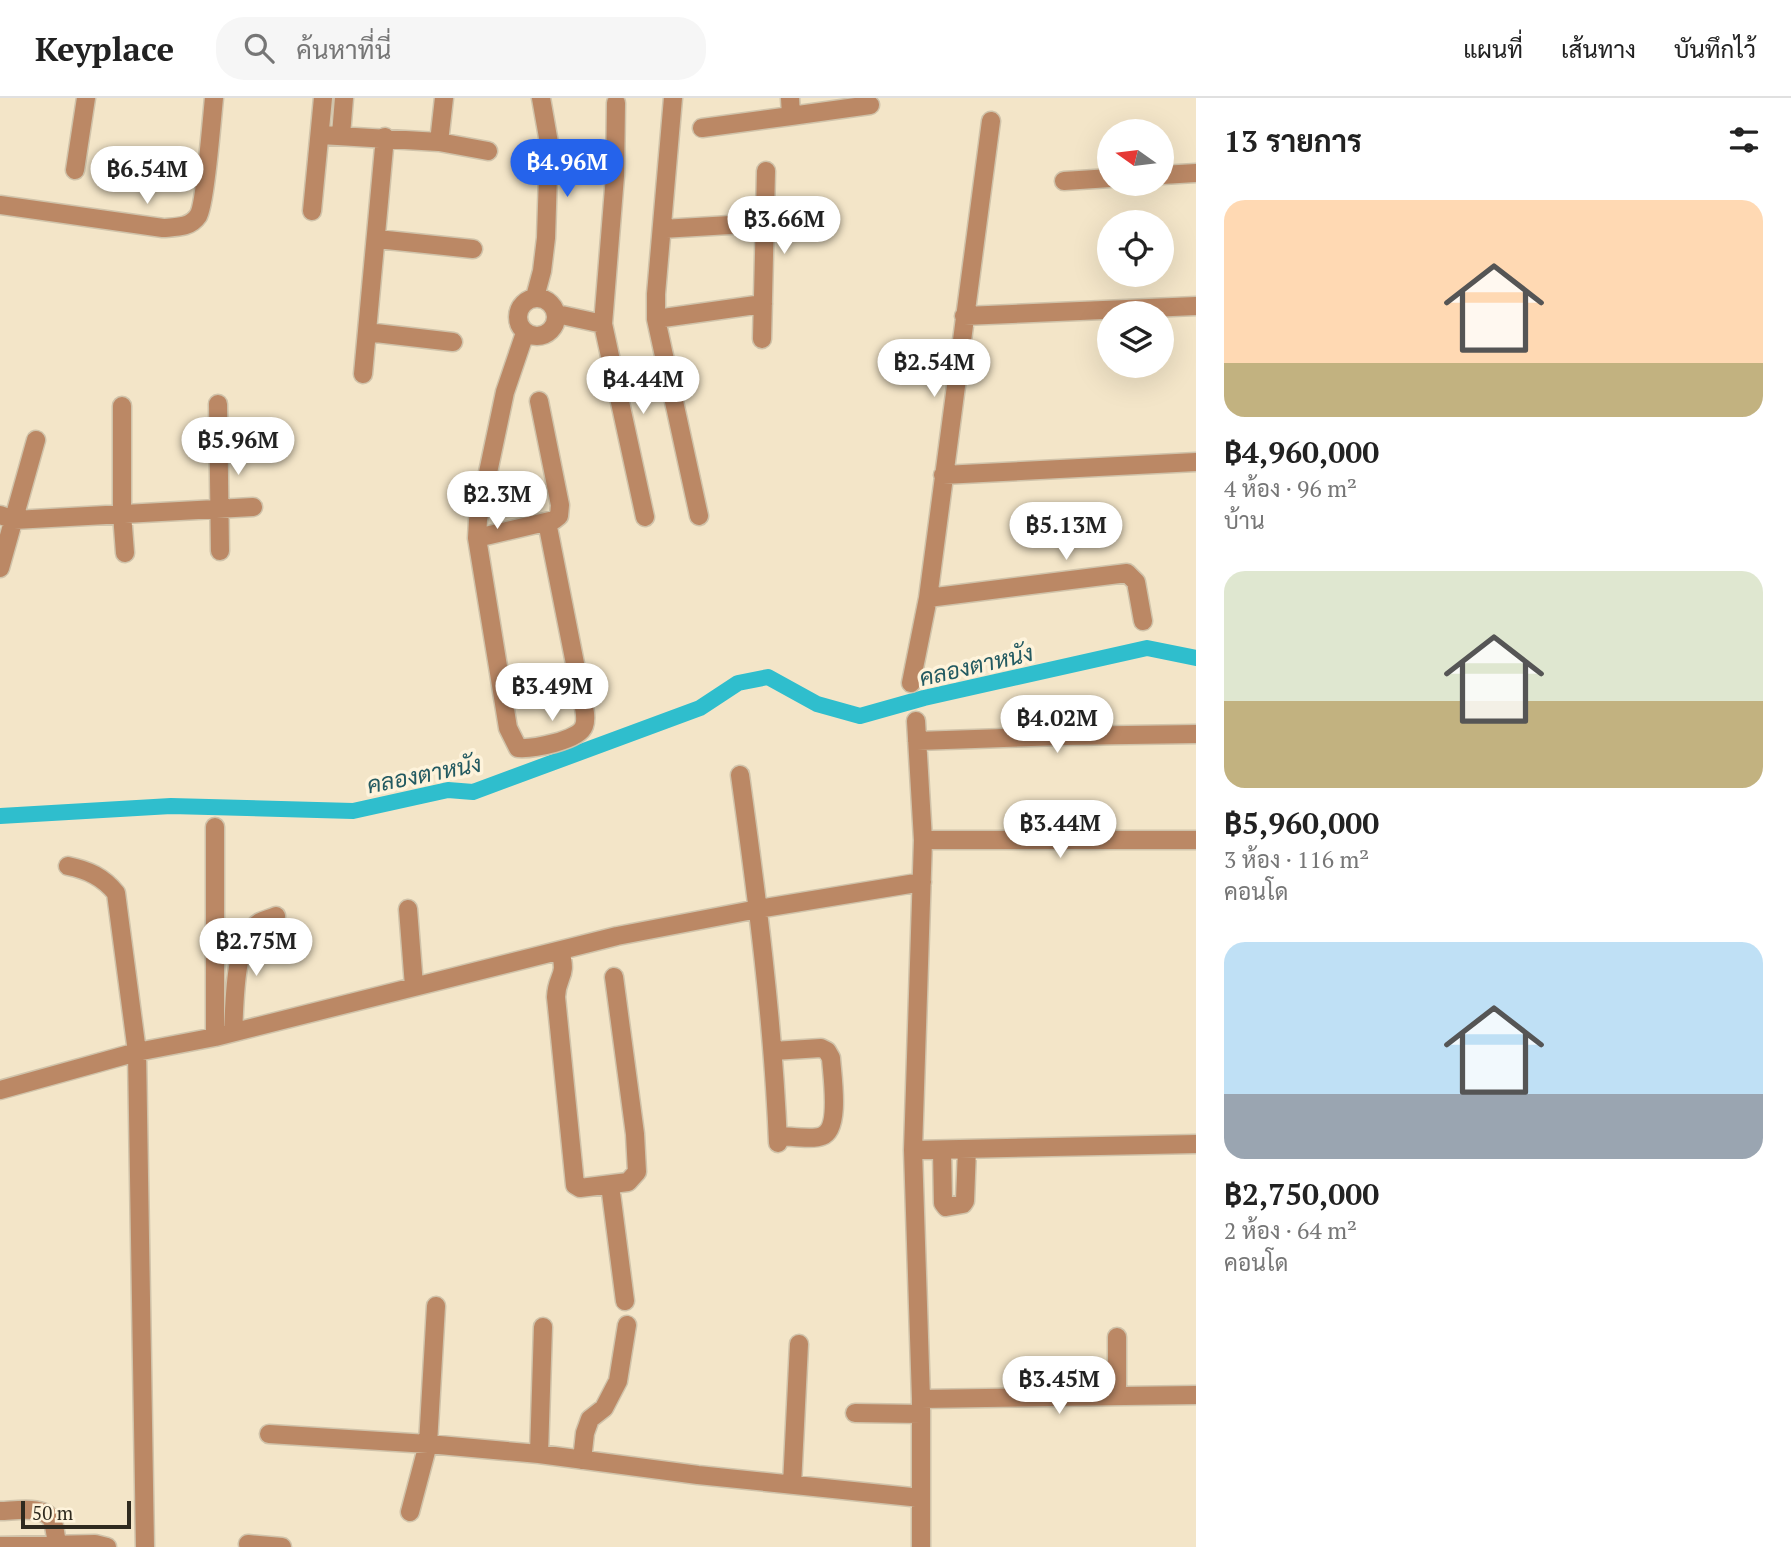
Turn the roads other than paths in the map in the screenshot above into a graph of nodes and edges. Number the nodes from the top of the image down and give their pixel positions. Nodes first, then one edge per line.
1 (86, 98) edge
2 (214, 98) edge
3 (323, 98) edge
4 (344, 98) edge
5 (444, 98) edge
6 (541, 98) edge
7 (673, 98) edge
8 (790, 98) edge
9 (616, 103) dead end
10 (870, 106) dead end
11 (791, 117) junction
12 (990, 121) dead end
13 (702, 128) dead end
14 (321, 135) junction
15 (341, 135) junction
16 (385, 138) junction
17 (439, 142) junction
18 (488, 151) dead end
19 (75, 170) dead end
20 (766, 171) dead end
21 (1196, 173) edge
22 (1174, 174) edge
23 (1097, 179) edge
24 (1064, 181) dead end
25 (0, 205) edge
26 (312, 211) dead end
27 (765, 223) junction
28 (662, 229) junction
29 (377, 239) junction
30 (473, 249) dead end
31 (535, 297) junction
32 (763, 304) junction
33 (1196, 306) edge
34 (557, 314) junction
35 (964, 316) junction
36 (656, 319) junction
37 (603, 324) junction
38 (367, 332) junction
39 (525, 333) junction
40 (762, 339) dead end
41 (453, 342) dead end
42 (363, 374) dead end
43 (539, 401) dead end
44 (218, 404) dead end
45 (122, 406) dead end
46 (36, 440) dead end
47 (1196, 462) edge
48 (943, 475) junction
49 (253, 506) dead end
50 (219, 509) junction
51 (122, 514) junction
52 (699, 516) dead end
53 (645, 517) dead end
54 (7, 518) edge
55 (547, 522) junction
56 (477, 538) junction
57 (220, 551) dead end
58 (125, 553) dead end
59 (0, 568) edge
60 (929, 598) junction
61 (1143, 621) dead end
62 (911, 683) dead end
63 (916, 721) dead end
64 (1196, 734) edge
65 (917, 741) junction
66 (740, 775) dead end
67 (215, 827) dead end
68 (923, 840) junction
69 (1196, 840) edge
70 (68, 866) dead end
71 (922, 882) junction
72 (408, 909) dead end
73 (758, 909) junction
74 (276, 916) dead end
75 (560, 951) junction
76 (614, 977) dead end
77 (414, 986) junction
78 (233, 1032) junction
79 (215, 1037) junction
80 (773, 1051) junction
81 (138, 1052) junction
82 (0, 1090) edge
83 (1196, 1144) edge
84 (967, 1149) junction
85 (913, 1150) junction
86 (942, 1150) junction
87 (610, 1185) junction
88 (625, 1301) dead end
89 (436, 1306) dead end
90 (627, 1325) dead end
91 (543, 1327) dead end
92 (1117, 1338) dead end
93 (799, 1345) dead end
94 (1196, 1395) edge
95 (1117, 1396) junction
96 (921, 1406) junction
97 (855, 1413) dead end
98 (269, 1434) dead end
99 (428, 1444) junction
100 (539, 1454) junction
101 (582, 1460) junction
102 (792, 1485) junction
103 (921, 1498) junction
104 (0, 1511) edge
105 (410, 1511) dead end
106 (248, 1544) dead end
107 (57, 1545) junction
108 (0, 1546) edge
109 (107, 1547) edge
110 (145, 1547) edge
111 (282, 1547) edge
112 (920, 1547) edge

1 - 19 street
2 - 25 street
3 - 14 street
4 - 15 street
5 - 17 street
6 - 31 street
7 - 28 street
8 - 11 street
9 - 37 street
10 - 11 street
11 - 13 street
12 - 35 street
14 - 15 street
14 - 26 street
15 - 16 street
16 - 17 street
16 - 29 street
17 - 18 street
20 - 27 street
21 - 22 street
23 - 24 street
27 - 28 street
27 - 32 street
28 - 36 street
29 - 30 street
29 - 38 street
31 - 34 street
31 - 39 street
32 - 36 street
32 - 40 street
33 - 35 street
34 - 37 street
34 - 39 street
35 - 48 street
36 - 52 street
37 - 53 street
38 - 41 street
38 - 42 street
39 - 56 street
43 - 55 street
44 - 50 street
45 - 51 street
46 - 54 street
47 - 48 street
48 - 60 street
49 - 50 street
50 - 51 street
50 - 57 street
51 - 54 street
51 - 58 street
54 - 59 street
55 - 56 street
55 - 56 street
60 - 61 street
60 - 62 street
63 - 65 street
64 - 65 street
65 - 68 street
66 - 73 street
67 - 79 street
68 - 69 street
68 - 71 street
70 - 81 street
71 - 73 street
71 - 85 street
72 - 77 street
73 - 75 street
73 - 80 street
74 - 78 street
75 - 77 street
75 - 87 street
76 - 87 street
77 - 78 street
78 - 79 street
79 - 81 street
80 - 80 street
81 - 82 street
81 - 110 street
83 - 84 street
84 - 86 street
84 - 86 street
85 - 86 street
85 - 96 street
87 - 88 street
89 - 99 street
90 - 101 street
91 - 100 street
92 - 95 street
93 - 102 street
94 - 95 street
95 - 96 street
96 - 97 street
96 - 103 street
98 - 99 street
99 - 100 street
99 - 105 street
100 - 101 street
101 - 102 street
102 - 103 street
103 - 112 street
104 - 107 street
106 - 111 street
107 - 108 street
107 - 109 street

